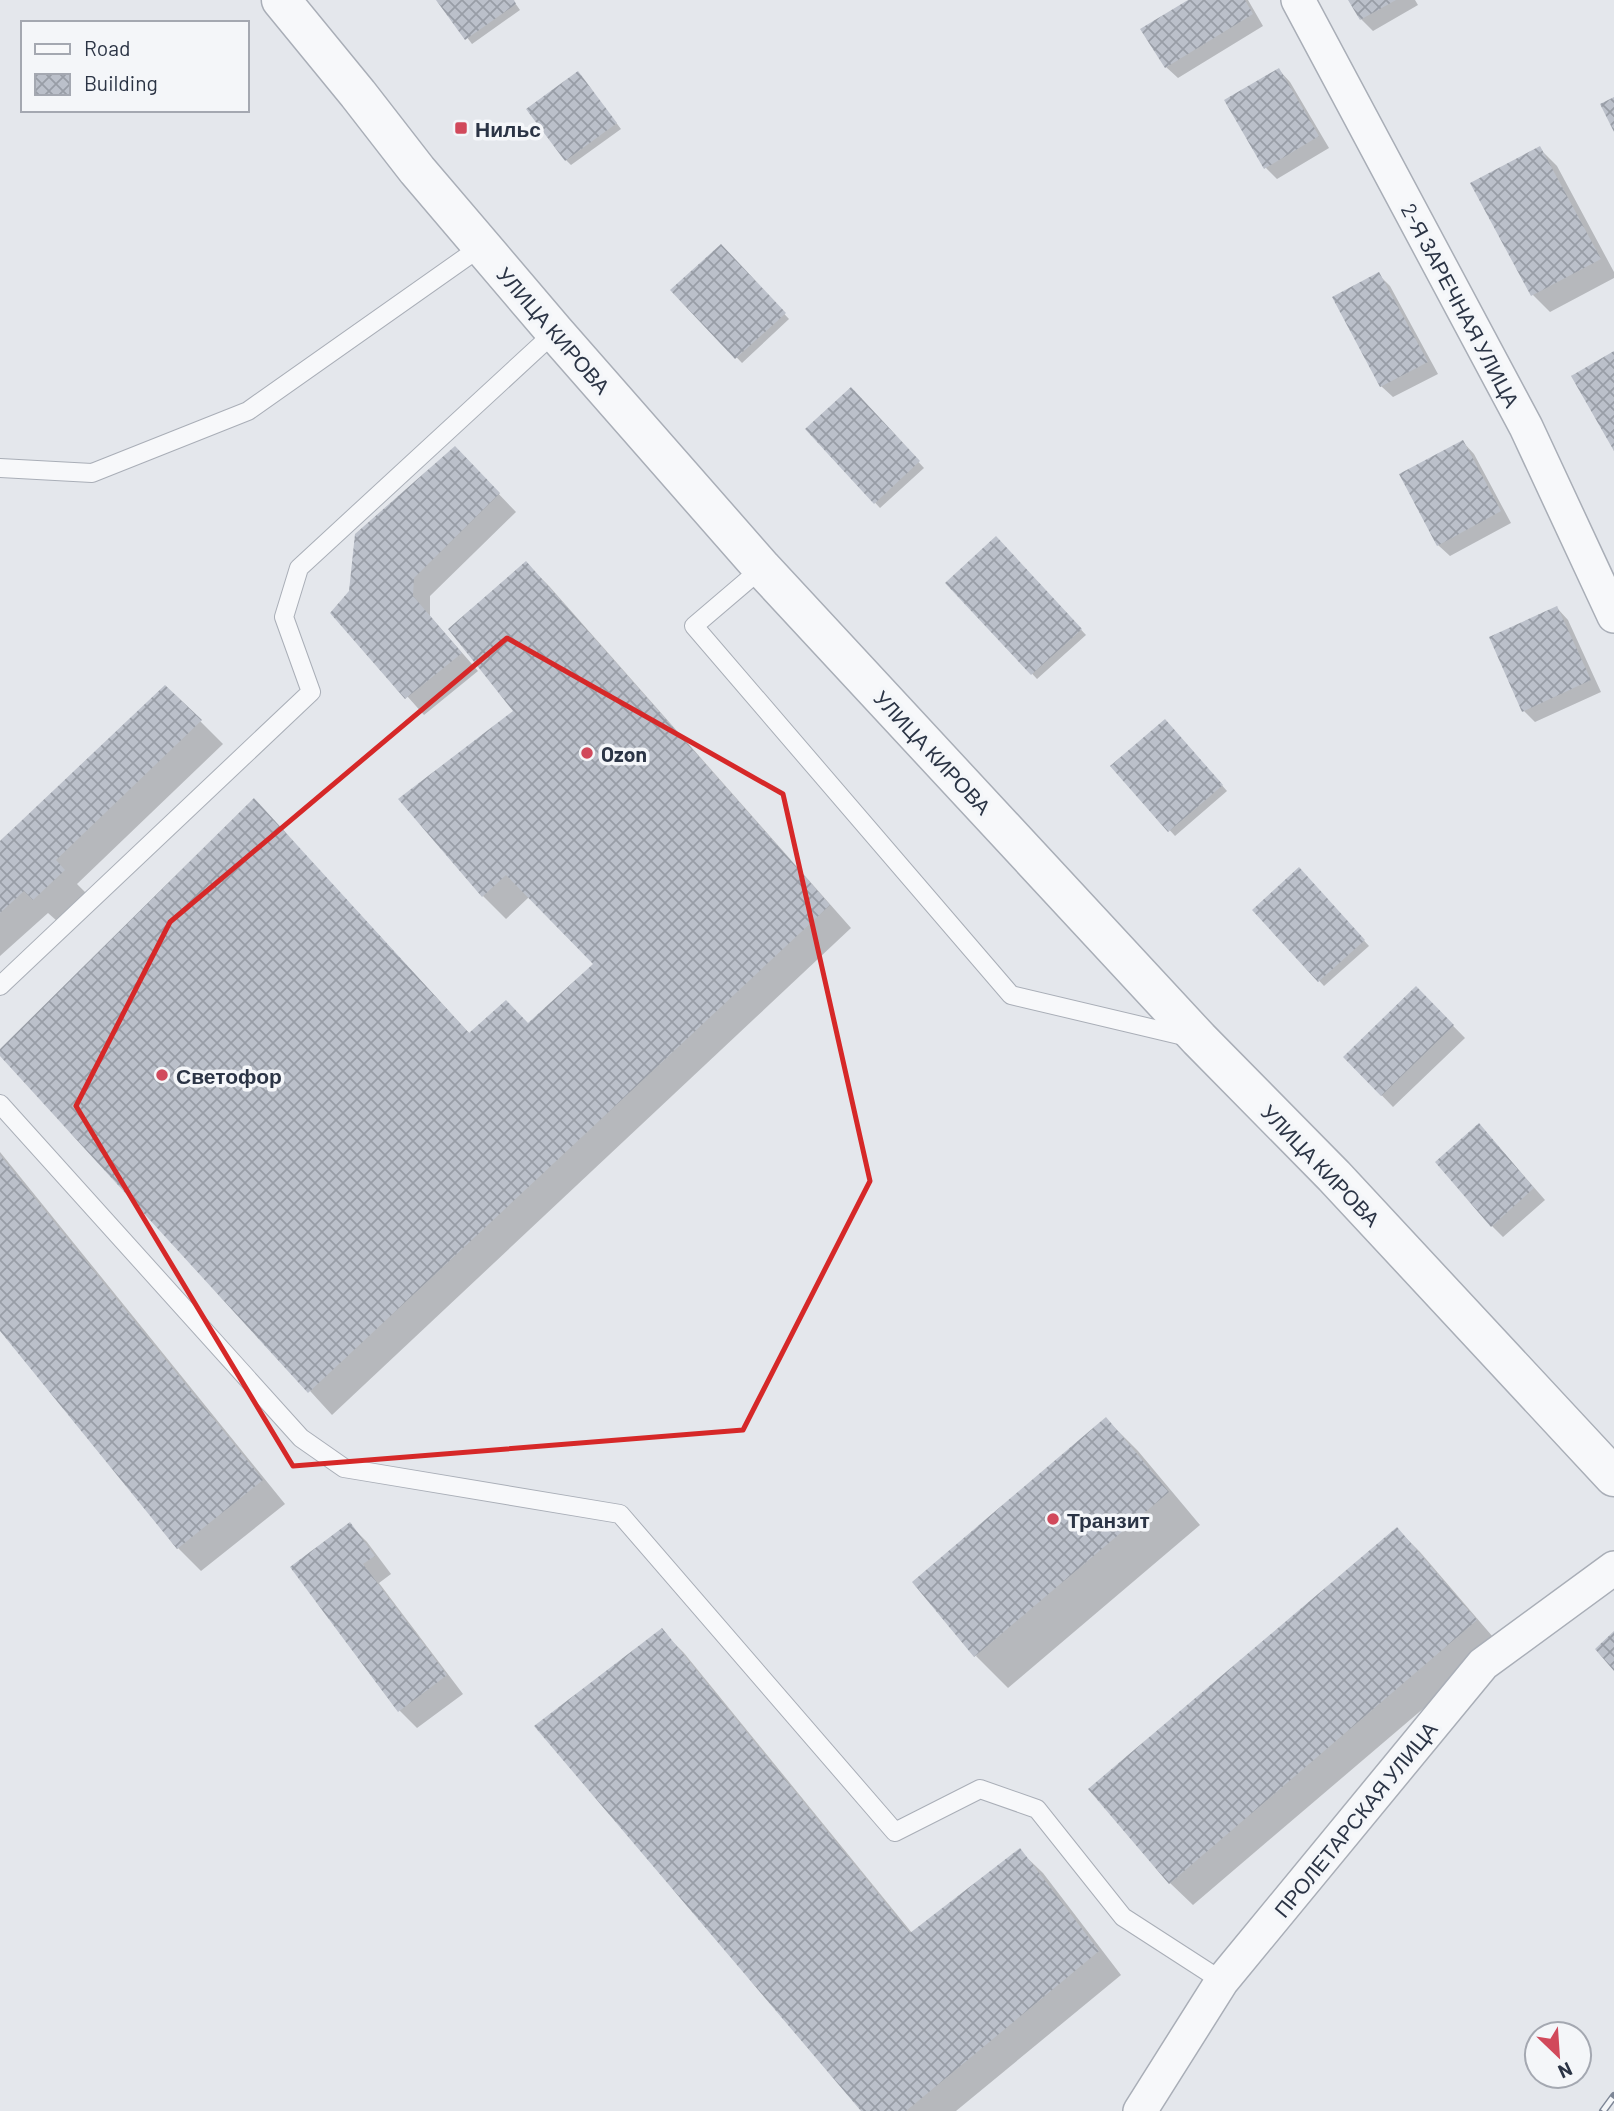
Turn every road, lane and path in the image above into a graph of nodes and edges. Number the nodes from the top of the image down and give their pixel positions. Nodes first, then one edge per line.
1 (281, 0) edge
2 (1298, 0) edge
3 (482, 246) junction
4 (555, 332) junction
5 (0, 468) edge
6 (762, 568) junction
7 (1614, 616) edge
8 (0, 986) edge
9 (1199, 1039) junction
10 (0, 1104) edge
11 (1614, 1477) edge
12 (1614, 1568) edge
13 (1222, 1981) junction
14 (1140, 2111) edge

1 - 3 street, УЛИЦА КИРОВА
2 - 7 street, 2-Я ЗАРЕЧНАЯ УЛИЦА
3 - 4 street, УЛИЦА КИРОВА
3 - 5 lane
4 - 6 street, УЛИЦА КИРОВА
4 - 8 lane
6 - 9 street, УЛИЦА КИРОВА
6 - 9 lane
9 - 11 street, УЛИЦА КИРОВА
10 - 13 lane
12 - 13 street, ПРОЛЕТАРСКАЯ УЛИЦА
13 - 14 street, ПРОЛЕТАРСКАЯ УЛИЦА

